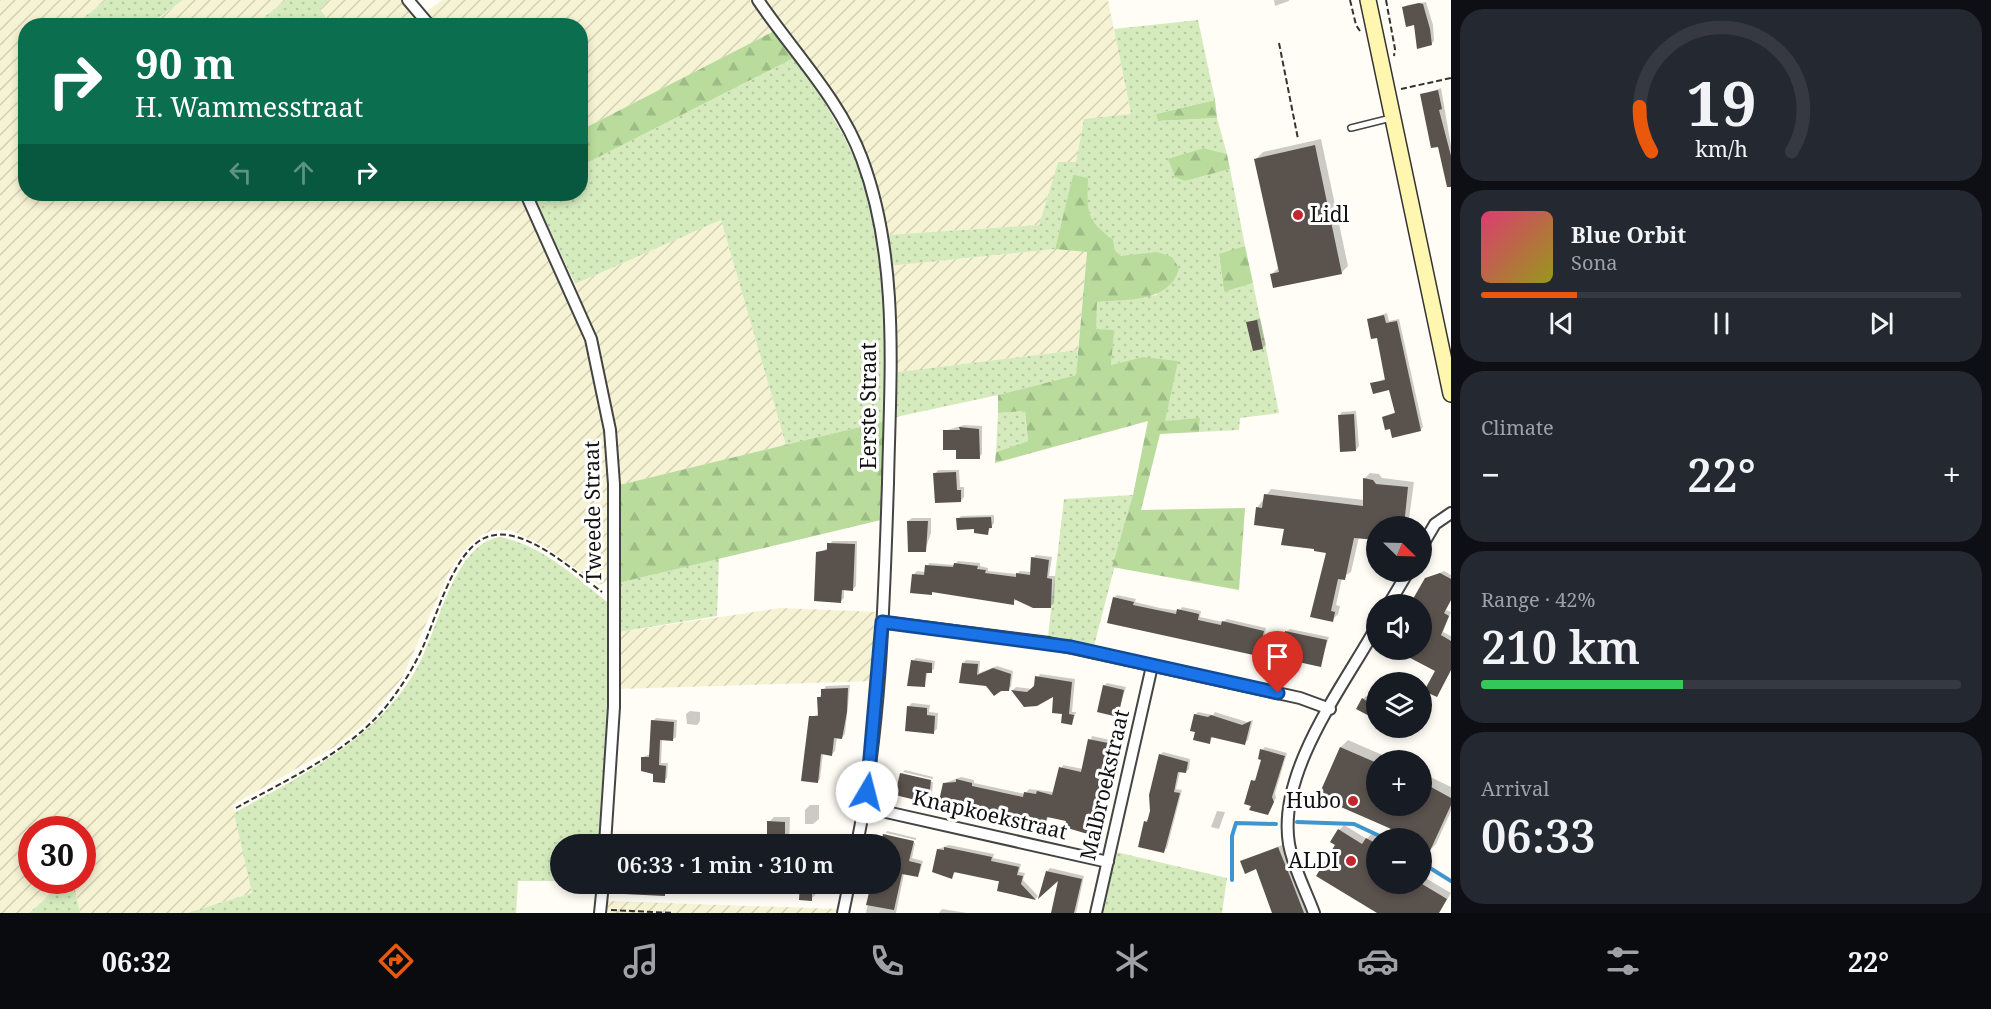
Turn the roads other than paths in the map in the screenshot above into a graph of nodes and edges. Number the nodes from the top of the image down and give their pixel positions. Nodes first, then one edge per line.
1 (408, 0) edge
2 (758, 0) edge
3 (1368, 0) edge
4 (423, 18) edge
5 (1393, 118) junction
6 (1351, 128) dead end
7 (529, 201) edge
8 (1451, 394) edge
9 (1451, 513) edge
10 (1432, 529) edge
11 (882, 622) junction
12 (1366, 645) edge
13 (1152, 666) junction
14 (1330, 709) junction
15 (864, 807) junction
16 (606, 834) edge
17 (859, 834) edge
18 (1108, 862) junction
19 (602, 894) edge
20 (847, 894) edge
21 (601, 911) edge
22 (843, 913) edge
23 (1096, 913) edge
24 (1314, 913) edge

1 - 4 street
2 - 11 street, Eerste Straat
3 - 5 main road
5 - 6 lane
5 - 8 main road
7 - 16 street, Tweede Straat
9 - 10 street
11 - 13 street
11 - 15 street, Eerste Straat
12 - 14 street
13 - 14 street
13 - 18 street, Malbroekstraat
14 - 24 street
15 - 17 street, Eerste Straat
15 - 18 street, Knapkoekstraat
18 - 23 street, Malbroekstraat
19 - 21 street
20 - 22 street

